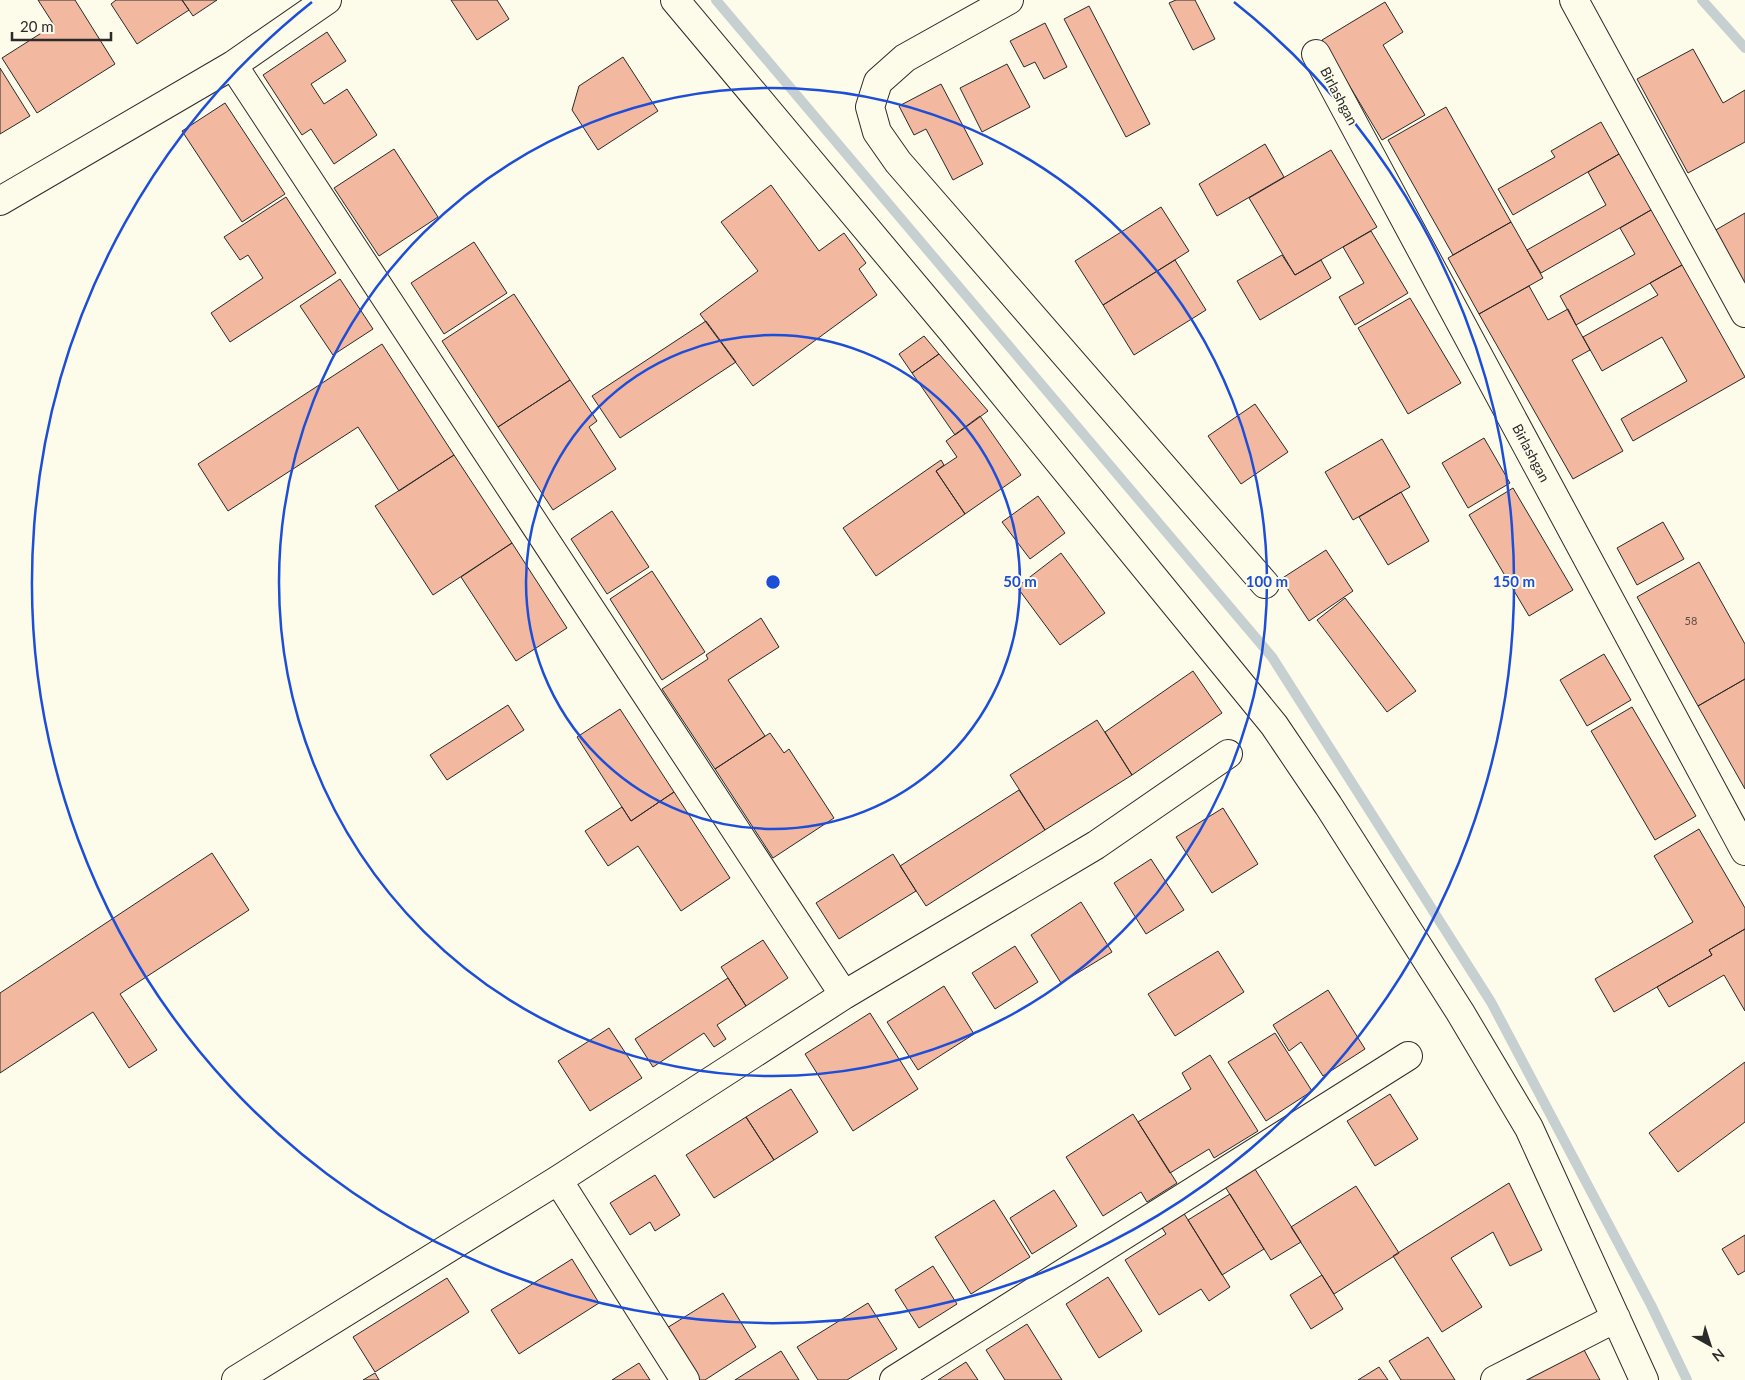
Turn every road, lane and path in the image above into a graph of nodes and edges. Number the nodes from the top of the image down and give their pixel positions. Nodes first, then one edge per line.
1 (327, 0) edge
2 (675, 0) edge
3 (1009, 0) edge
4 (1574, 0) edge
5 (1316, 54) dead end
6 (233, 65) junction
7 (0, 200) edge
8 (1745, 313) edge
9 (1265, 584) dead end
10 (1228, 754) dead end
11 (1745, 852) edge
12 (844, 995) junction
13 (1408, 1056) dead end
14 (558, 1180) junction
15 (1616, 1318) junction
16 (250, 1376) edge
17 (685, 1380) edge
18 (894, 1380) edge
19 (1495, 1380) edge
20 (1644, 1380) edge

1 - 6 street
2 - 15 street
3 - 9 street
4 - 8 street
5 - 11 street, Birlashgan
6 - 7 street
6 - 12 street
10 - 12 street
12 - 14 street
13 - 18 street
14 - 16 street
14 - 17 street
15 - 19 street
15 - 20 street

